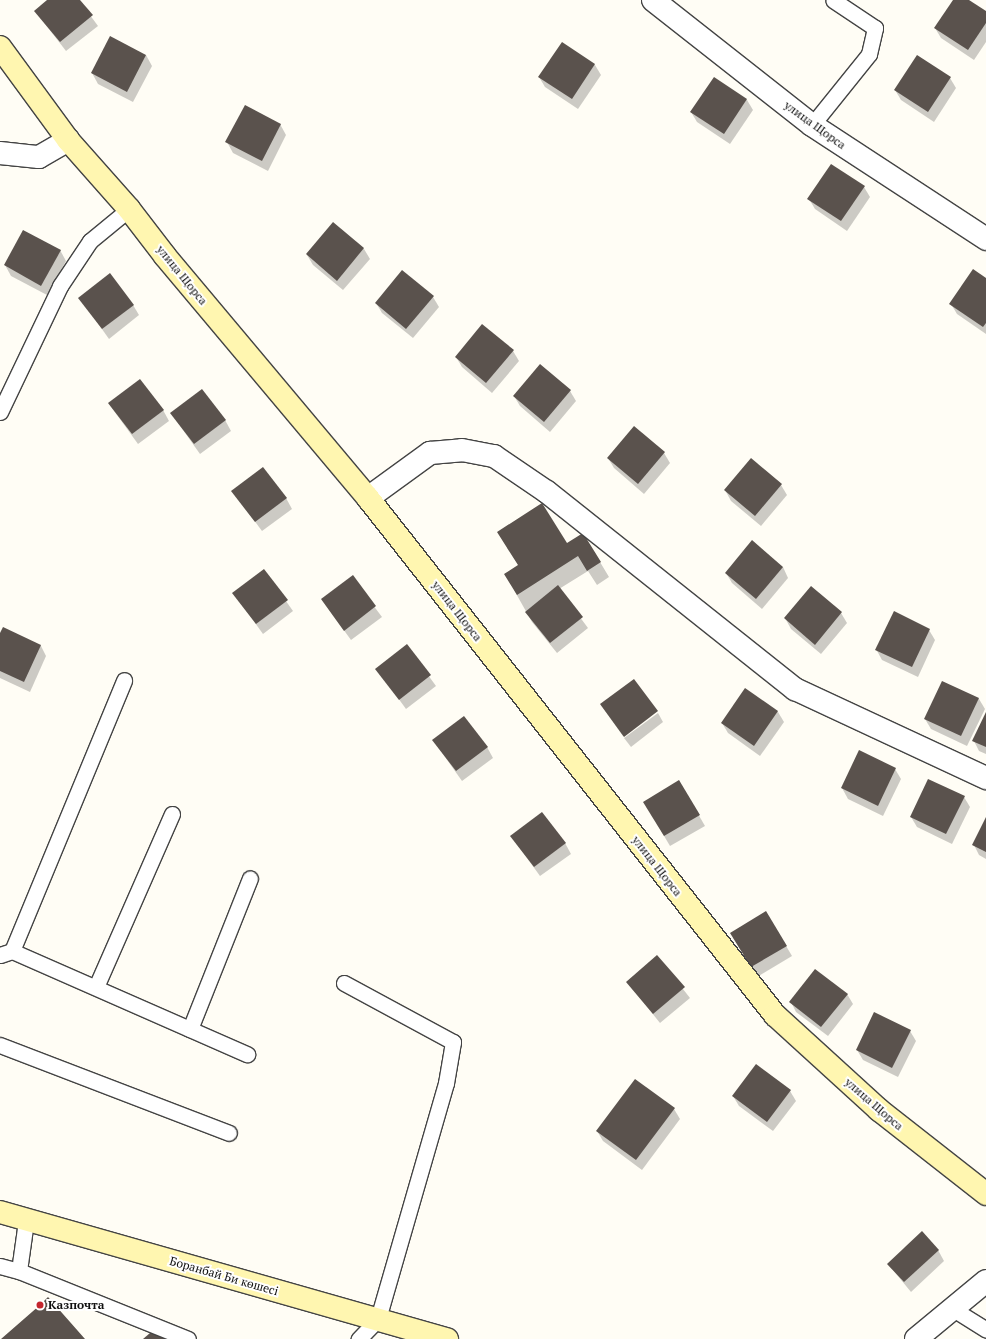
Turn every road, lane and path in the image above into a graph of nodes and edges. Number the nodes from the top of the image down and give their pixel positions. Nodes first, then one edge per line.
1 (653, 0) edge
2 (833, 0) edge
3 (0, 48) edge
4 (812, 125) junction
5 (68, 140) junction
6 (0, 153) edge
7 (129, 209) junction
8 (986, 239) edge
9 (0, 412) edge
10 (368, 498) junction
11 (124, 680) dead end
12 (986, 778) edge
13 (172, 814) dead end
14 (250, 878) dead end
15 (6, 953) edge
16 (344, 983) dead end
17 (96, 987) junction
18 (190, 1028) junction
19 (0, 1045) edge
20 (247, 1054) dead end
21 (229, 1133) dead end
22 (986, 1194) edge
23 (0, 1212) edge
24 (26, 1221) junction
25 (0, 1266) edge
26 (20, 1271) junction
27 (986, 1281) edge
28 (953, 1309) junction
29 (378, 1319) junction
30 (986, 1330) edge
31 (188, 1339) edge
32 (359, 1339) edge
33 (447, 1339) edge
34 (916, 1339) edge

1 - 4 street, улица Щорса
2 - 4 lane
3 - 5 street, улица Щорса
4 - 8 street, улица Щорса
5 - 6 street
5 - 7 street, улица Щорса
7 - 9 lane
7 - 10 street, улица Щорса
10 - 12 street
10 - 22 street, улица Щорса
11 - 15 lane
13 - 17 lane
14 - 18 lane
15 - 17 lane
16 - 29 lane
17 - 18 lane
18 - 20 lane
19 - 21 lane
23 - 24 street, Боранбай Би көшесі
24 - 26 lane
24 - 29 street, Боранбай Би көшесі
25 - 26 lane
26 - 31 lane
27 - 28 street
28 - 30 lane
28 - 34 street
29 - 32 lane
29 - 33 street, Боранбай Би көшесі

